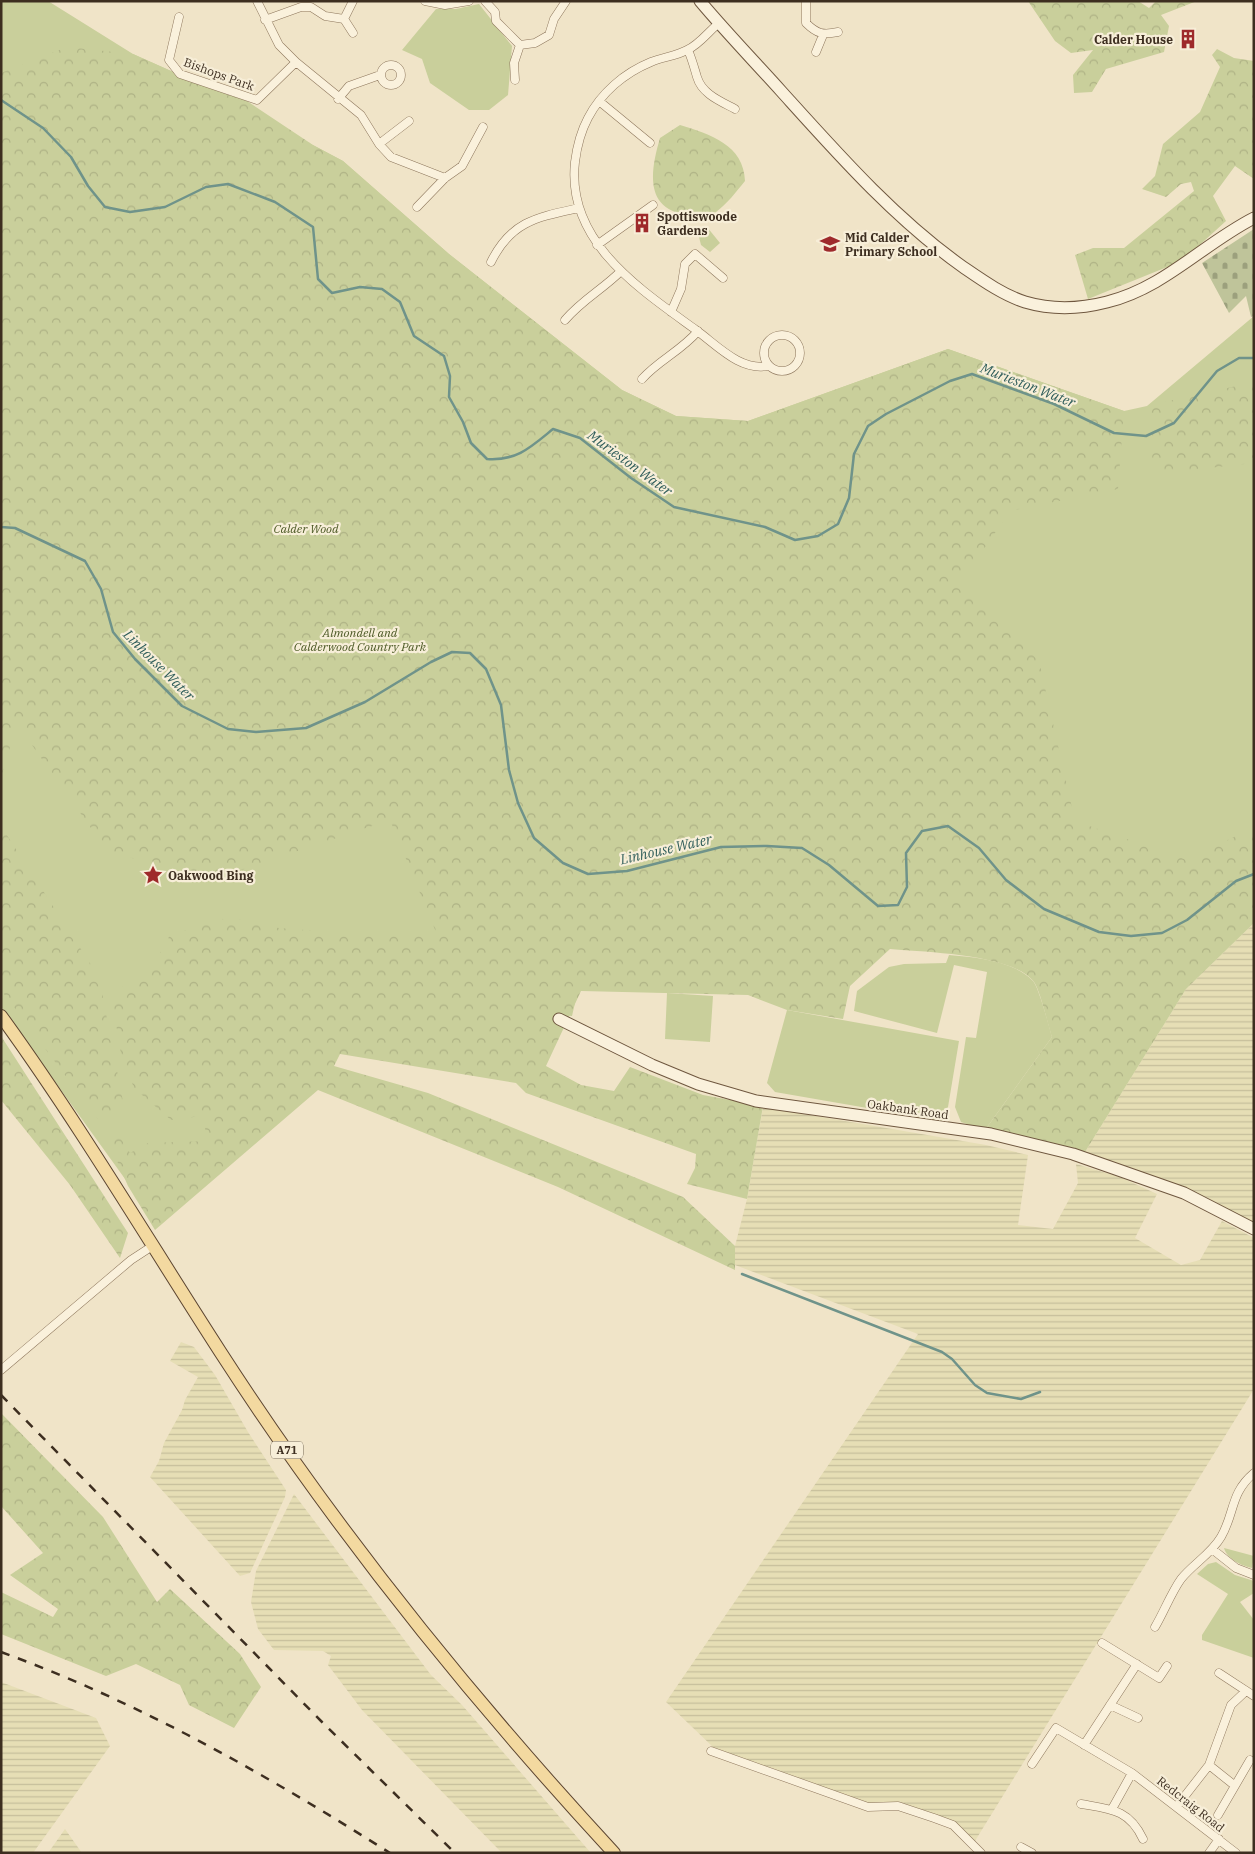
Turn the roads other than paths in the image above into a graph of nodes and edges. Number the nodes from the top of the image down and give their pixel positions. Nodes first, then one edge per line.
1 (257, 1) edge
2 (353, 1) edge
3 (425, 1) edge
4 (469, 1) edge
5 (485, 1) edge
6 (566, 1) edge
7 (700, 1) edge
8 (806, 1) edge
9 (179, 17) dead end
10 (344, 19) junction
11 (265, 20) junction
12 (719, 23) junction
13 (838, 32) dead end
14 (353, 33) dead end
15 (823, 35) junction
16 (520, 45) junction
17 (688, 50) junction
18 (816, 52) dead end
19 (296, 62) junction
20 (380, 75) dead end
21 (515, 80) dead end
22 (338, 99) junction
23 (599, 101) junction
24 (735, 109) dead end
25 (410, 121) dead end
26 (483, 127) dead end
27 (650, 143) dead end
28 (379, 144) junction
29 (445, 178) junction
30 (653, 205) dead end
31 (417, 207) dead end
32 (579, 208) junction
33 (1254, 218) edge
34 (597, 245) junction
35 (491, 262) dead end
36 (621, 271) junction
37 (723, 278) dead end
38 (670, 312) junction
39 (566, 320) dead end
40 (698, 331) junction
41 (768, 366) junction
42 (649, 371) junction
43 (656, 378) dead end
44 (642, 379) dead end
45 (1, 1016) edge
46 (559, 1019) dead end
47 (1254, 1229) edge
48 (154, 1245) junction
49 (1, 1370) edge
50 (1254, 1472) edge
51 (1212, 1549) junction
52 (1254, 1575) edge
53 (1155, 1627) dead end
54 (1102, 1643) dead end
55 (1137, 1664) junction
56 (1167, 1666) dead end
57 (1219, 1673) dead end
58 (1246, 1691) junction
59 (1254, 1696) edge
60 (1110, 1705) junction
61 (1138, 1718) dead end
62 (1084, 1745) junction
63 (711, 1751) dead end
64 (1250, 1760) dead end
65 (1032, 1764) dead end
66 (1209, 1765) junction
67 (1132, 1773) junction
68 (1234, 1785) junction
69 (1081, 1804) dead end
70 (1177, 1806) junction
71 (1112, 1809) junction
72 (1218, 1815) dead end
73 (1143, 1839) dead end
74 (1219, 1840) junction
75 (1021, 1847) dead end
76 (614, 1853) edge
77 (981, 1853) edge
78 (1032, 1853) edge
79 (1209, 1853) edge
80 (1236, 1853) edge

1 - 11 street
2 - 10 street
3 - 4 street
5 - 16 street
6 - 16 street
7 - 12 street
8 - 15 street
9 - 19 street, Bishops Park
10 - 11 street
10 - 14 street
11 - 19 street
12 - 17 street
12 - 33 street
13 - 15 street
15 - 18 street
16 - 21 street
17 - 23 street
17 - 24 street
19 - 22 street
20 - 22 street
22 - 28 street
23 - 27 street
23 - 32 street
25 - 28 street
26 - 29 street
28 - 29 street
29 - 31 street
30 - 34 street
32 - 34 street
32 - 35 street
34 - 36 street
36 - 38 street
36 - 39 street
37 - 38 street
38 - 40 street
40 - 41 street
40 - 42 street
41 - 41 street
42 - 43 street
42 - 44 street
45 - 48 main road, A71
46 - 47 street, Oakbank Road
48 - 49 street
48 - 76 main road, A71
50 - 51 street
51 - 52 street
51 - 53 street
54 - 55 street
55 - 56 street
55 - 60 street
57 - 58 street
58 - 59 street
58 - 66 street
60 - 61 street
60 - 62 street
62 - 65 street, Redcraig Road
62 - 67 street, Redcraig Road
63 - 77 street
64 - 68 street
66 - 68 street
66 - 70 street
67 - 70 street, Redcraig Road
67 - 71 street
68 - 72 street
69 - 71 street
70 - 74 street, Redcraig Road
71 - 73 street
74 - 79 street
74 - 80 street, Redcraig Road
75 - 78 street

